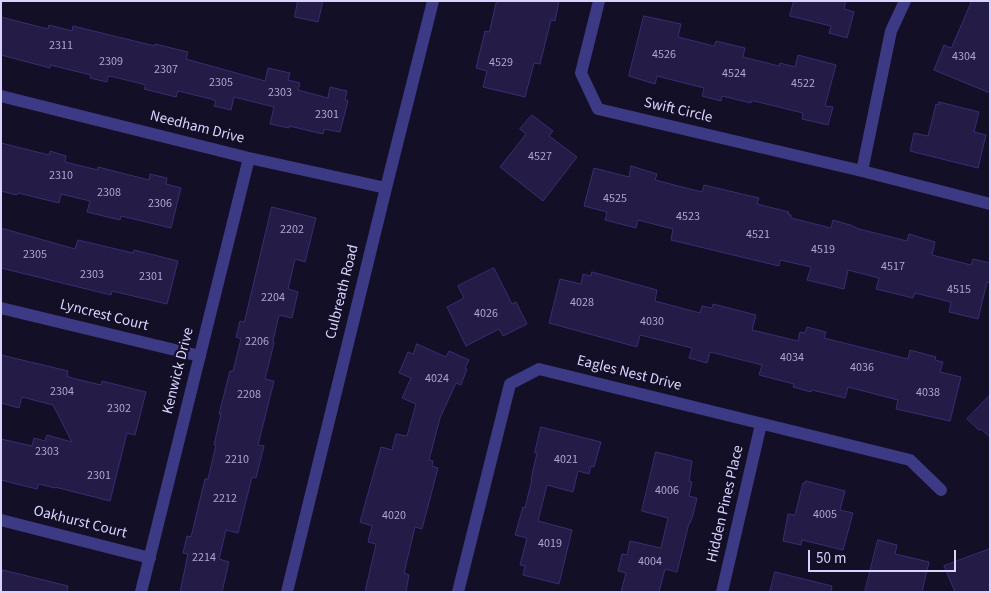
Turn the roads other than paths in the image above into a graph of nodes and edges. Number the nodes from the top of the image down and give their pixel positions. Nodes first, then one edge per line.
1 (434, 1) edge
2 (599, 1) edge
3 (905, 1) edge
4 (1, 96) edge
5 (249, 158) junction
6 (862, 171) junction
7 (386, 188) junction
8 (990, 204) edge
9 (1, 308) edge
10 (200, 356) junction
11 (761, 424) junction
12 (941, 490) dead end
13 (1, 520) edge
14 (150, 558) junction
15 (141, 592) edge
16 (287, 592) edge
17 (458, 592) edge
18 (722, 592) edge

1 - 7 street, Culbreath Road
2 - 6 street, Swift Circle
3 - 6 street
4 - 5 street, Needham Drive
5 - 7 street, Needham Drive
5 - 10 street, Kenwick Drive
6 - 8 street, Swift Circle
7 - 16 street, Culbreath Road
9 - 10 street, Lyncrest Court
10 - 14 street, Kenwick Drive
11 - 12 street, Eagles Nest Drive
11 - 17 street, Eagles Nest Drive
11 - 18 street, Hidden Pines Place
13 - 14 street, Oakhurst Court
14 - 15 street, Kenwick Drive

